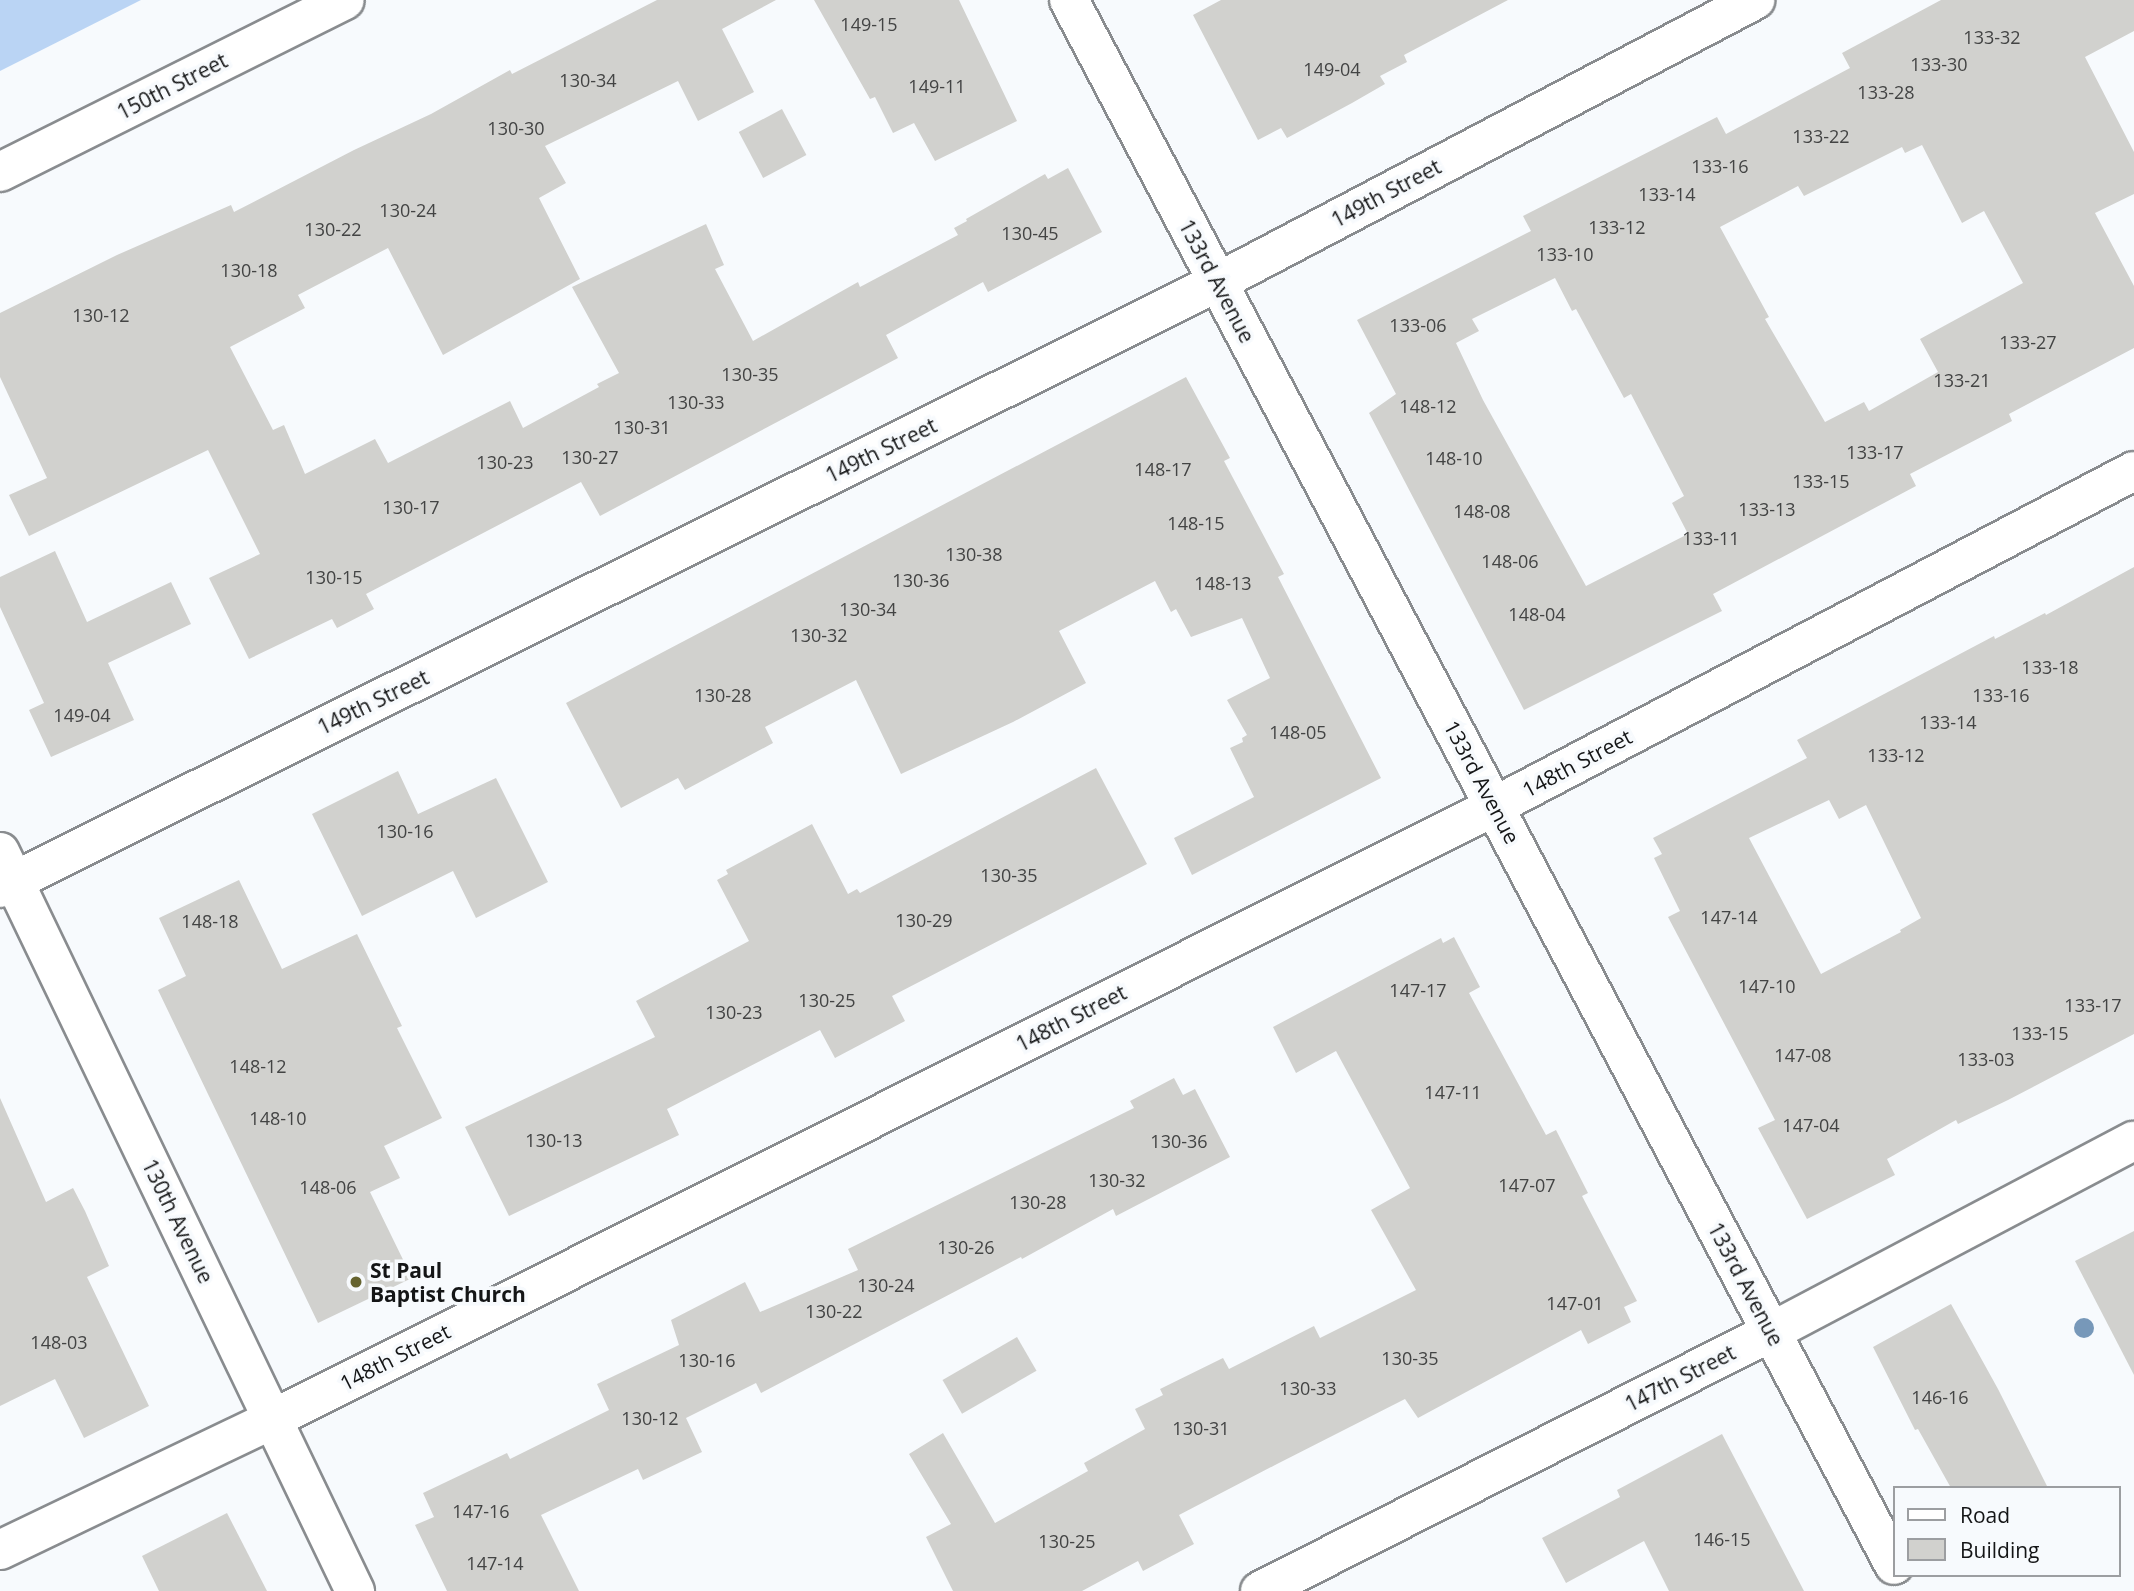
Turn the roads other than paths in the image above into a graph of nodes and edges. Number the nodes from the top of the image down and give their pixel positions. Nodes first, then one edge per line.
1 (345, 0) edge
2 (1069, 0) edge
3 (1755, 0) edge
4 (0, 172) edge
5 (1217, 282) junction
6 (2134, 471) edge
7 (1495, 806) junction
8 (5, 874) edge
9 (2134, 1141) edge
10 (1771, 1332) junction
11 (273, 1419) junction
12 (0, 1550) edge
13 (1892, 1561) edge
14 (355, 1591) edge
15 (1260, 1591) edge

1 - 4 street, 150th Street
2 - 5 street, 133rd Avenue
3 - 5 street, 149th Street
5 - 7 street, 133rd Avenue
5 - 8 street, 149th Street
6 - 7 street, 148th Street
7 - 10 street, 133rd Avenue
7 - 11 street, 148th Street
8 - 11 street, 130th Avenue
9 - 10 street, 147th Street
10 - 13 street, 133rd Avenue
10 - 15 street, 147th Street
11 - 12 street, 148th Street
11 - 14 street, 130th Avenue

